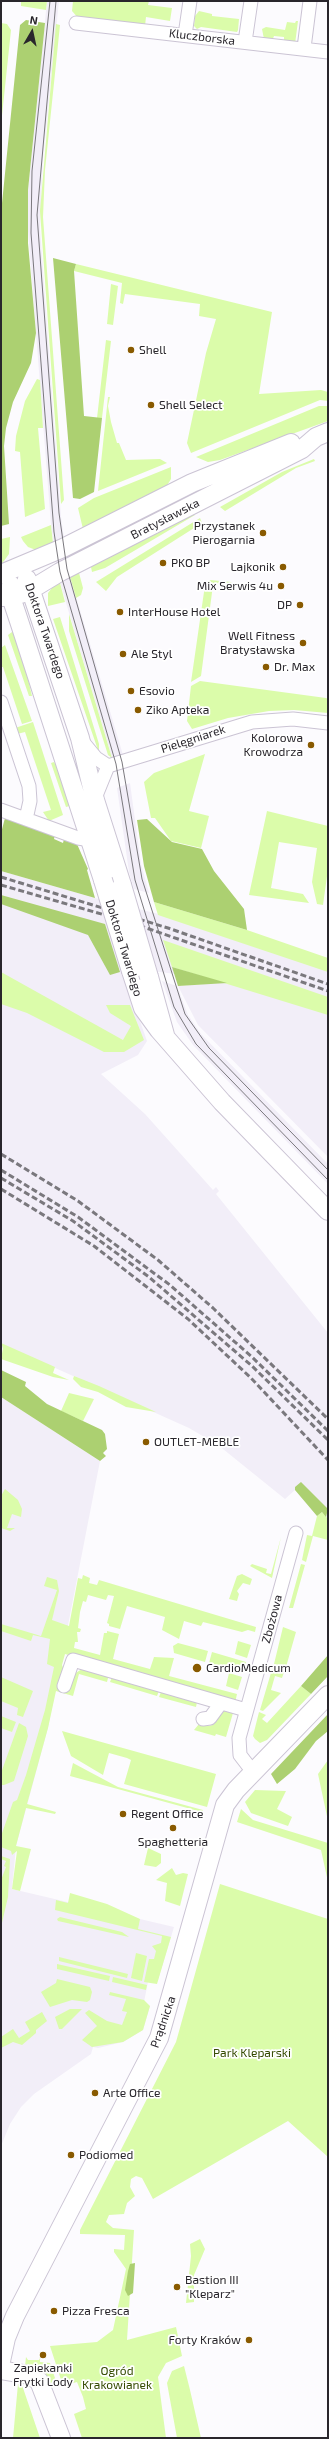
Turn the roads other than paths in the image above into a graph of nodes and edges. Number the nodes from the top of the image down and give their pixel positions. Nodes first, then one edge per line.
1 (190, 1) edge
2 (251, 1) edge
3 (310, 1) edge
4 (76, 23) dead end
5 (185, 35) junction
6 (245, 42) junction
7 (304, 48) junction
8 (328, 52) edge
9 (322, 435) edge
10 (19, 569) junction
11 (1, 574) edge
12 (31, 589) junction
13 (6, 597) edge
14 (1, 702) edge
15 (328, 723) edge
16 (80, 738) junction
17 (108, 766) junction
18 (95, 800) junction
19 (1, 810) edge
20 (26, 819) junction
21 (91, 840) junction
22 (166, 1037) junction
23 (328, 1211) edge
24 (296, 1533) dead end
25 (64, 1686) dead end
26 (328, 1694) edge
27 (221, 1703) junction
28 (246, 1710) junction
29 (203, 1719) dead end
30 (253, 1772) junction
31 (8, 2313) edge
32 (4, 2338) edge
33 (1, 2361) edge
34 (1, 2370) edge
35 (61, 2438) edge

1 - 5 street
2 - 6 street
3 - 7 street
4 - 5 street, Kluczborska
5 - 6 street, Kluczborska
6 - 7 street, Kluczborska
7 - 8 street, Kluczborska
9 - 10 street, Bratysławska
9 - 12 street, Bratysławska
10 - 11 street, Bratysławska
10 - 12 street, Doktora Twardego
10 - 13 street, Doktora Twardego
12 - 13 street, Bratysławska
12 - 16 street, Doktora Twardego
13 - 21 street, Doktora Twardego
14 - 20 street
15 - 17 street, Pielęgniarek
16 - 17 street
16 - 18 street, Doktora Twardego
17 - 18 street
18 - 22 street, Doktora Twardego, bridge
19 - 20 street
20 - 21 street
21 - 22 street, Doktora Twardego, bridge
22 - 23 street, Doktora Twardego
24 - 28 street, Zbożowa
25 - 27 street
26 - 30 street, Prądnicka
27 - 28 street
27 - 29 street
28 - 30 street, Zbożowa
30 - 31 street, Prądnicka
31 - 32 street, Prądnicka
32 - 33 street, Prądnicka
34 - 35 street

